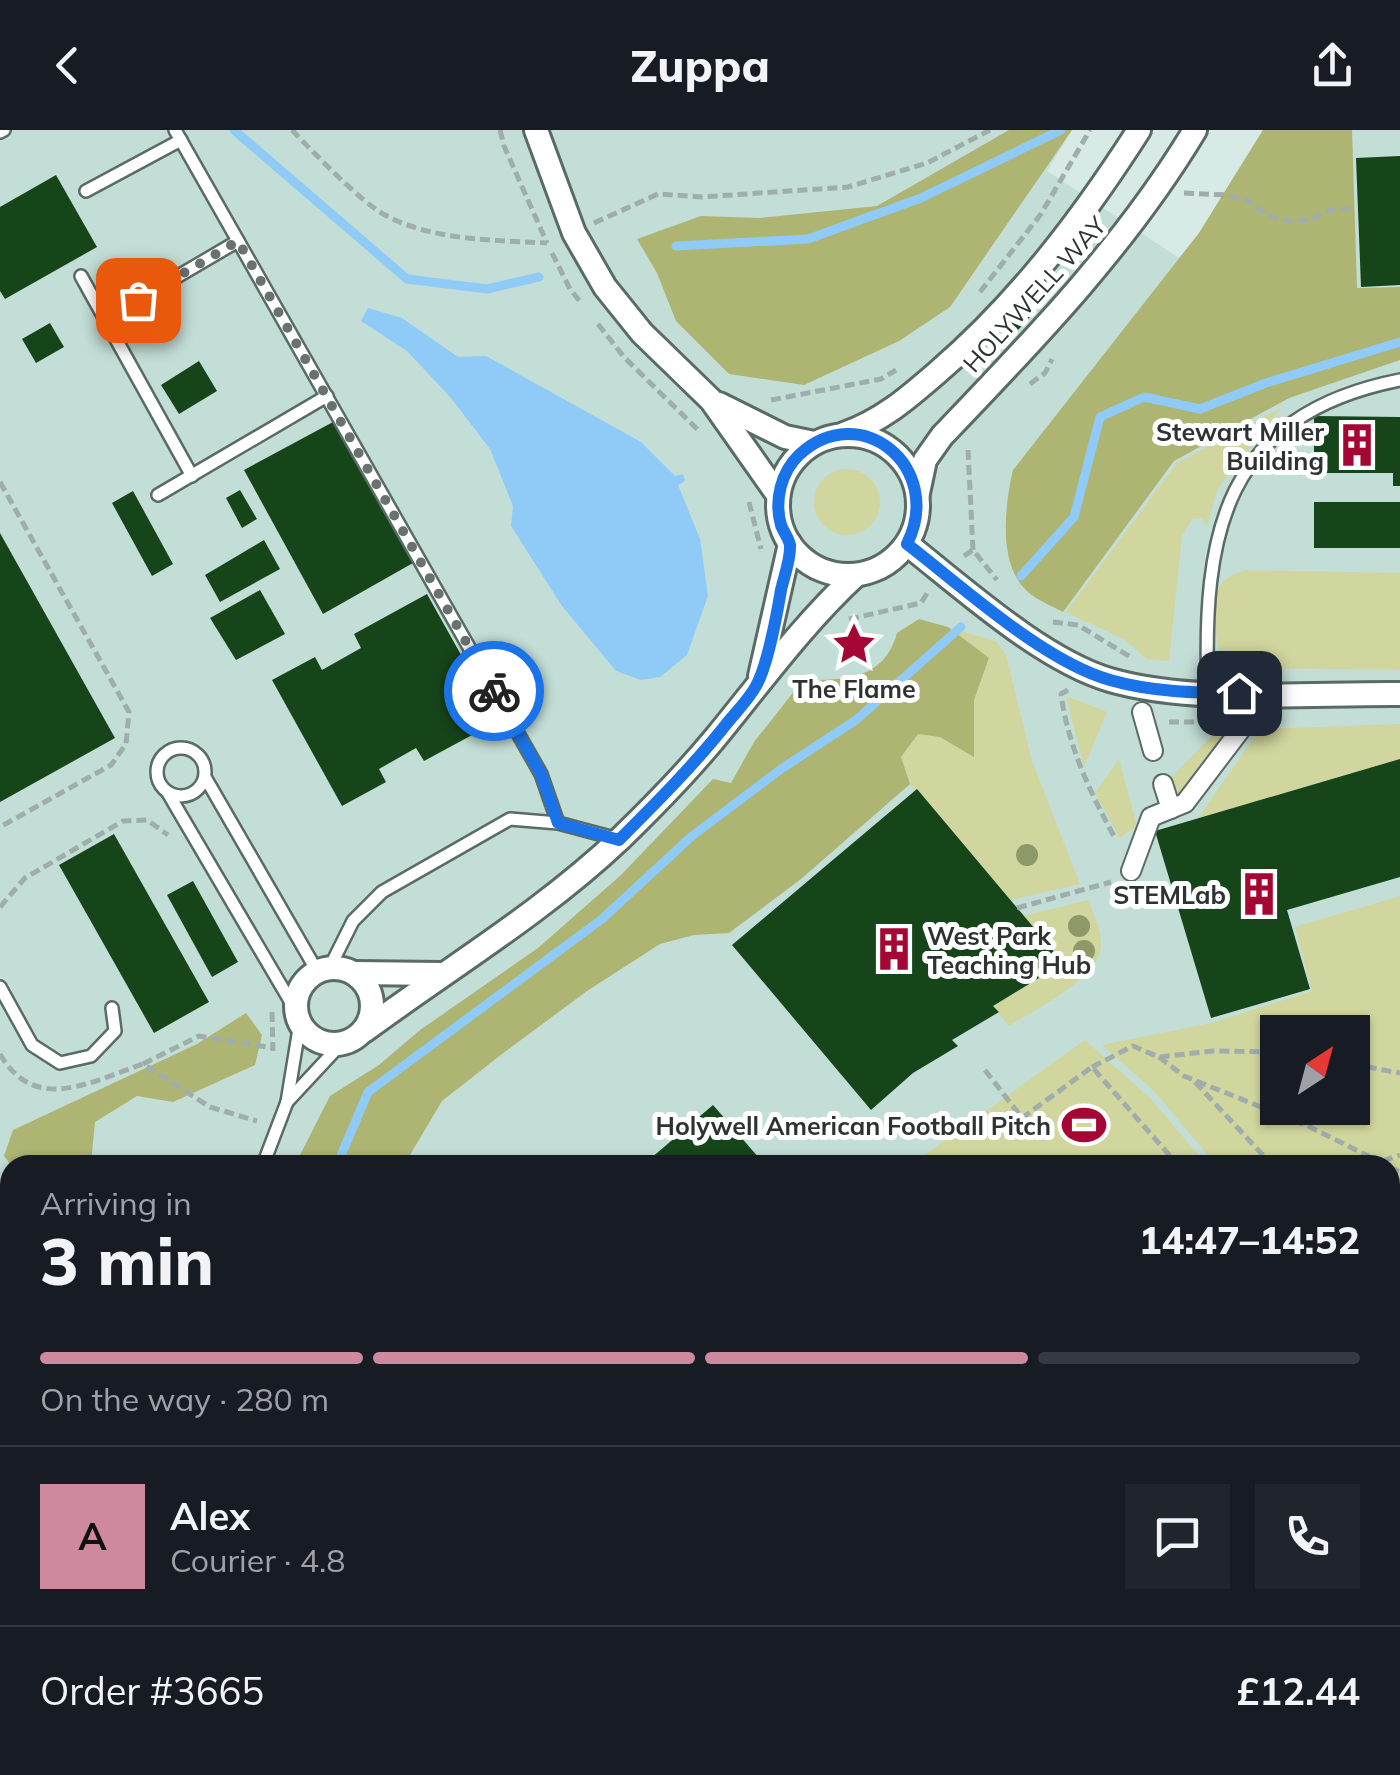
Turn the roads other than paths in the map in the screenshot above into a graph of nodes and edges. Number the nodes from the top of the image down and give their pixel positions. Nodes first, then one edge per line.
1 (536, 130) edge
2 (1139, 130) edge
3 (1194, 130) edge
4 (178, 135) edge
5 (86, 191) dead end
6 (238, 241) junction
7 (81, 276) dead end
8 (105, 319) junction
9 (1400, 380) edge
10 (327, 396) junction
11 (712, 400) junction
12 (841, 435) junction
13 (814, 443) junction
14 (192, 476) junction
15 (918, 493) junction
16 (158, 495) dead end
17 (778, 495) junction
18 (790, 544) junction
19 (907, 544) junction
20 (856, 575) junction
21 (758, 684) junction
22 (1208, 693) junction
23 (1400, 694) edge
24 (1142, 712) road end
25 (1248, 720) road end
26 (205, 777) junction
27 (168, 793) junction
28 (1171, 809) junction
29 (558, 823) junction
30 (619, 840) junction
31 (1131, 871) road end
32 (324, 969) junction
33 (354, 972) junction
34 (441, 974) junction
35 (0, 987) edge
36 (112, 1008) dead end
37 (289, 1015) junction
38 (364, 1031) junction
39 (342, 1044) junction
40 (287, 1102) junction
41 (268, 1155) edge

1 - 11 street
2 - 12 street, HOLYWELL WAY
3 - 15 street, HOLYWELL WAY
4 - 5 lane
4 - 6 lane
6 - 8 lane
6 - 10 lane
7 - 8 lane
8 - 14 lane
9 - 22 lane
10 - 14 lane
10 - 29 lane
11 - 13 street
11 - 17 street
12 - 13 street, HOLYWELL WAY
12 - 15 street
13 - 17 street
14 - 16 lane
15 - 19 street, HOLYWELL WAY
17 - 18 street
18 - 20 street
18 - 21 street
19 - 20 street
19 - 22 street
20 - 21 street
21 - 30 street
22 - 23 street
24 - 28 street
25 - 28 street
26 - 27 lane
26 - 27 lane
26 - 32 lane
27 - 37 lane
28 - 31 street
29 - 30 lane
29 - 32 lane
30 - 34 street
32 - 33 street
32 - 37 street
33 - 34 street
33 - 38 street
34 - 38 street
35 - 36 lane
37 - 39 street
37 - 40 lane
38 - 39 street
39 - 40 lane
40 - 41 lane

